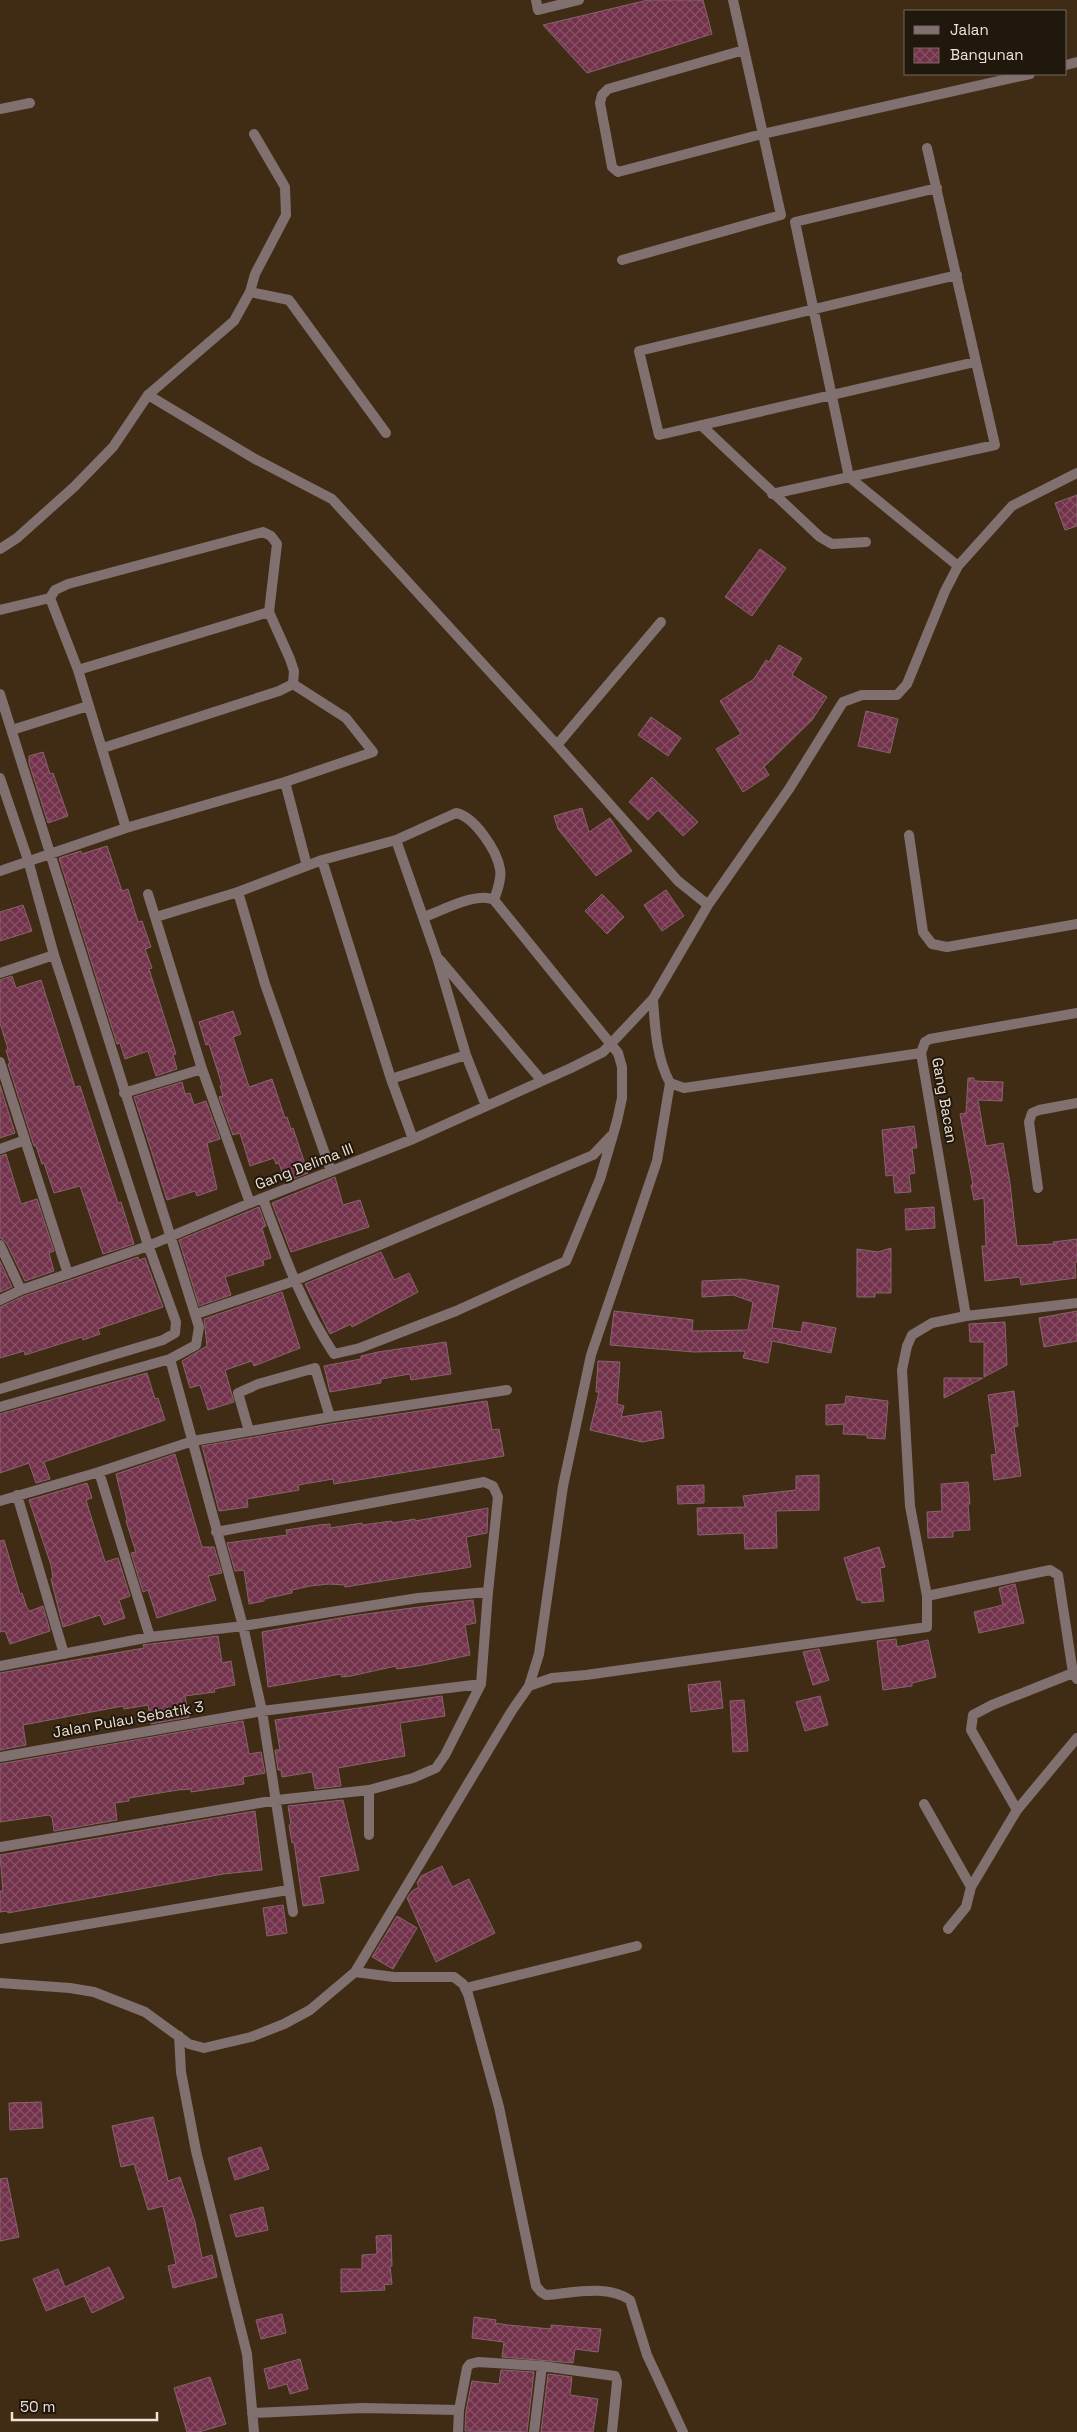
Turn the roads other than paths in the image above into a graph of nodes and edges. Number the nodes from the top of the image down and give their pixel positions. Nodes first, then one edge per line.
1 (536, 0) edge
2 (579, 0) edge
3 (733, 0) edge
4 (744, 50) junction
5 (1026, 75) edge
6 (30, 103) dead end
7 (0, 109) edge
8 (254, 134) dead end
9 (762, 134) junction
10 (928, 148) dead end
11 (937, 188) junction
12 (622, 260) dead end
13 (956, 275) junction
14 (250, 292) junction
15 (814, 309) junction
16 (975, 362) junction
17 (148, 395) junction
18 (832, 395) junction
19 (701, 425) junction
20 (386, 434) dead end
21 (1077, 473) edge
22 (849, 477) junction
23 (772, 494) junction
24 (866, 542) dead end
25 (0, 549) edge
26 (958, 566) junction
27 (50, 598) junction
28 (0, 610) edge
29 (269, 612) junction
30 (662, 622) dead end
31 (78, 670) junction
32 (293, 684) junction
33 (0, 694) edge
34 (88, 706) junction
35 (12, 730) junction
36 (557, 746) junction
37 (103, 748) junction
38 (0, 778) edge
39 (285, 782) junction
40 (126, 828) junction
41 (909, 834) dead end
42 (396, 840) junction
43 (50, 854) junction
44 (28, 860) junction
45 (322, 860) junction
46 (307, 866) junction
47 (0, 871) edge
48 (238, 892) junction
49 (148, 894) dead end
50 (494, 900) junction
51 (708, 905) junction
52 (156, 917) junction
53 (424, 917) junction
54 (1077, 924) edge
55 (54, 955) junction
56 (437, 957) junction
57 (0, 973) edge
58 (653, 999) junction
59 (1077, 1013) edge
60 (612, 1043) junction
61 (921, 1053) junction
62 (466, 1055) junction
63 (0, 1062) edge
64 (202, 1069) junction
65 (391, 1079) junction
66 (542, 1081) junction
67 (670, 1083) junction
68 (124, 1093) junction
69 (1077, 1103) edge
70 (486, 1106) junction
71 (612, 1135) junction
72 (413, 1139) junction
73 (25, 1140) junction
74 (0, 1149) edge
75 (331, 1171) junction
76 (1038, 1188) dead end
77 (263, 1199) junction
78 (250, 1203) junction
79 (169, 1236) junction
80 (0, 1245) edge
81 (148, 1246) junction
82 (68, 1274) junction
83 (294, 1281) junction
84 (21, 1290) junction
85 (0, 1300) edge
86 (1077, 1303) edge
87 (196, 1314) junction
88 (966, 1316) junction
89 (170, 1358) junction
90 (0, 1389) edge
91 (507, 1390) dead end
92 (0, 1407) edge
93 (330, 1417) junction
94 (249, 1430) junction
95 (193, 1440) junction
96 (99, 1472) junction
97 (17, 1495) junction
98 (0, 1501) edge
99 (216, 1532) junction
100 (488, 1592) junction
101 (928, 1596) junction
102 (243, 1626) junction
103 (150, 1637) junction
104 (64, 1654) junction
105 (0, 1666) edge
106 (1075, 1676) edge
107 (481, 1684) junction
108 (529, 1686) junction
109 (262, 1711) junction
110 (1077, 1738) edge
111 (0, 1757) edge
112 (369, 1790) junction
113 (277, 1800) junction
114 (924, 1804) dead end
115 (1018, 1810) junction
116 (369, 1835) dead end
117 (0, 1847) edge
118 (971, 1887) junction
119 (288, 1890) junction
120 (293, 1912) dead end
121 (948, 1929) dead end
122 (0, 1939) edge
123 (637, 1946) dead end
124 (356, 1972) junction
125 (0, 1982) edge
126 (466, 1988) junction
127 (179, 2036) junction
128 (542, 2366) junction
129 (459, 2410) junction
130 (252, 2413) junction
131 (254, 2432) edge
132 (458, 2432) edge
133 (534, 2432) edge
134 (612, 2432) edge
135 (683, 2432) edge

1 - 2 street
3 - 4 street
4 - 9 street
4 - 9 street
5 - 9 street
6 - 7 street
8 - 14 street
9 - 12 street
10 - 11 street
11 - 13 street
11 - 15 street
13 - 15 street
13 - 16 street
14 - 17 street
14 - 20 street
15 - 18 street
15 - 19 street
16 - 18 street
16 - 22 street
17 - 25 street
17 - 36 street
18 - 19 street
18 - 22 street
19 - 23 street
21 - 26 street, Gang Delima III
22 - 23 street
22 - 26 street
23 - 24 street
26 - 51 street, Gang Delima III
27 - 28 street
27 - 29 street
27 - 31 street
29 - 31 street
29 - 32 street
30 - 36 street
31 - 34 street
32 - 37 street
32 - 39 street
33 - 35 street
34 - 35 street
34 - 37 street
35 - 43 street
36 - 51 street
37 - 40 street
38 - 44 street
39 - 40 street
39 - 46 street
40 - 43 street
41 - 54 street
42 - 45 street
42 - 50 street
42 - 53 street
43 - 44 street
43 - 68 street
44 - 47 street
44 - 55 street
45 - 46 street
45 - 65 street
46 - 48 street
48 - 52 street
48 - 75 street
49 - 52 street
50 - 53 street
50 - 60 street
51 - 58 street, Gang Delima III
52 - 64 street
53 - 56 street
55 - 57 street
55 - 81 street
56 - 62 street
56 - 66 street
58 - 60 street, Gang Delima III
58 - 67 street
59 - 61 street, Gang Bacan
60 - 66 street, Gang Delima III
60 - 71 street
61 - 67 street
61 - 88 street, Gang Bacan
62 - 65 street
62 - 70 street
63 - 73 street
64 - 68 street
64 - 78 street
65 - 72 street
66 - 70 street, Gang Delima III
67 - 108 street
68 - 79 street
69 - 76 street
70 - 72 street, Gang Delima III
71 - 83 street
71 - 83 street
72 - 75 street, Gang Delima III
73 - 74 street
73 - 82 street
75 - 77 street, Gang Delima III
77 - 78 street, Gang Delima III
77 - 83 street
78 - 79 street, Gang Delima III
79 - 81 street, Gang Delima III
79 - 87 street
80 - 84 street
81 - 82 street, Gang Delima III
81 - 90 street
82 - 84 street, Gang Delima III
83 - 87 street
84 - 85 street, Gang Delima III
86 - 88 street
87 - 89 street
88 - 101 street
89 - 92 street
89 - 95 street
91 - 93 street
93 - 94 street
93 - 94 street
94 - 95 street
95 - 96 street
95 - 99 street
96 - 97 street
96 - 103 street
97 - 98 street
97 - 104 street
99 - 100 street
99 - 102 street
100 - 102 street
100 - 107 street
101 - 106 street
101 - 108 street
102 - 103 street
102 - 109 street
103 - 104 street
104 - 105 street
106 - 115 street
107 - 109 street, Jalan Pulau Sebatik 3
107 - 112 street
108 - 124 street
109 - 111 street, Jalan Pulau Sebatik 3
109 - 113 street
110 - 115 street
112 - 113 street
112 - 116 street
113 - 117 street
113 - 119 street
114 - 118 street
115 - 118 street
118 - 121 street
119 - 120 street
119 - 122 street
123 - 126 street
124 - 126 street
124 - 127 street
125 - 127 street
126 - 135 street
127 - 130 street
128 - 129 street
128 - 133 street
128 - 134 street
129 - 130 street
129 - 132 street
130 - 131 street

